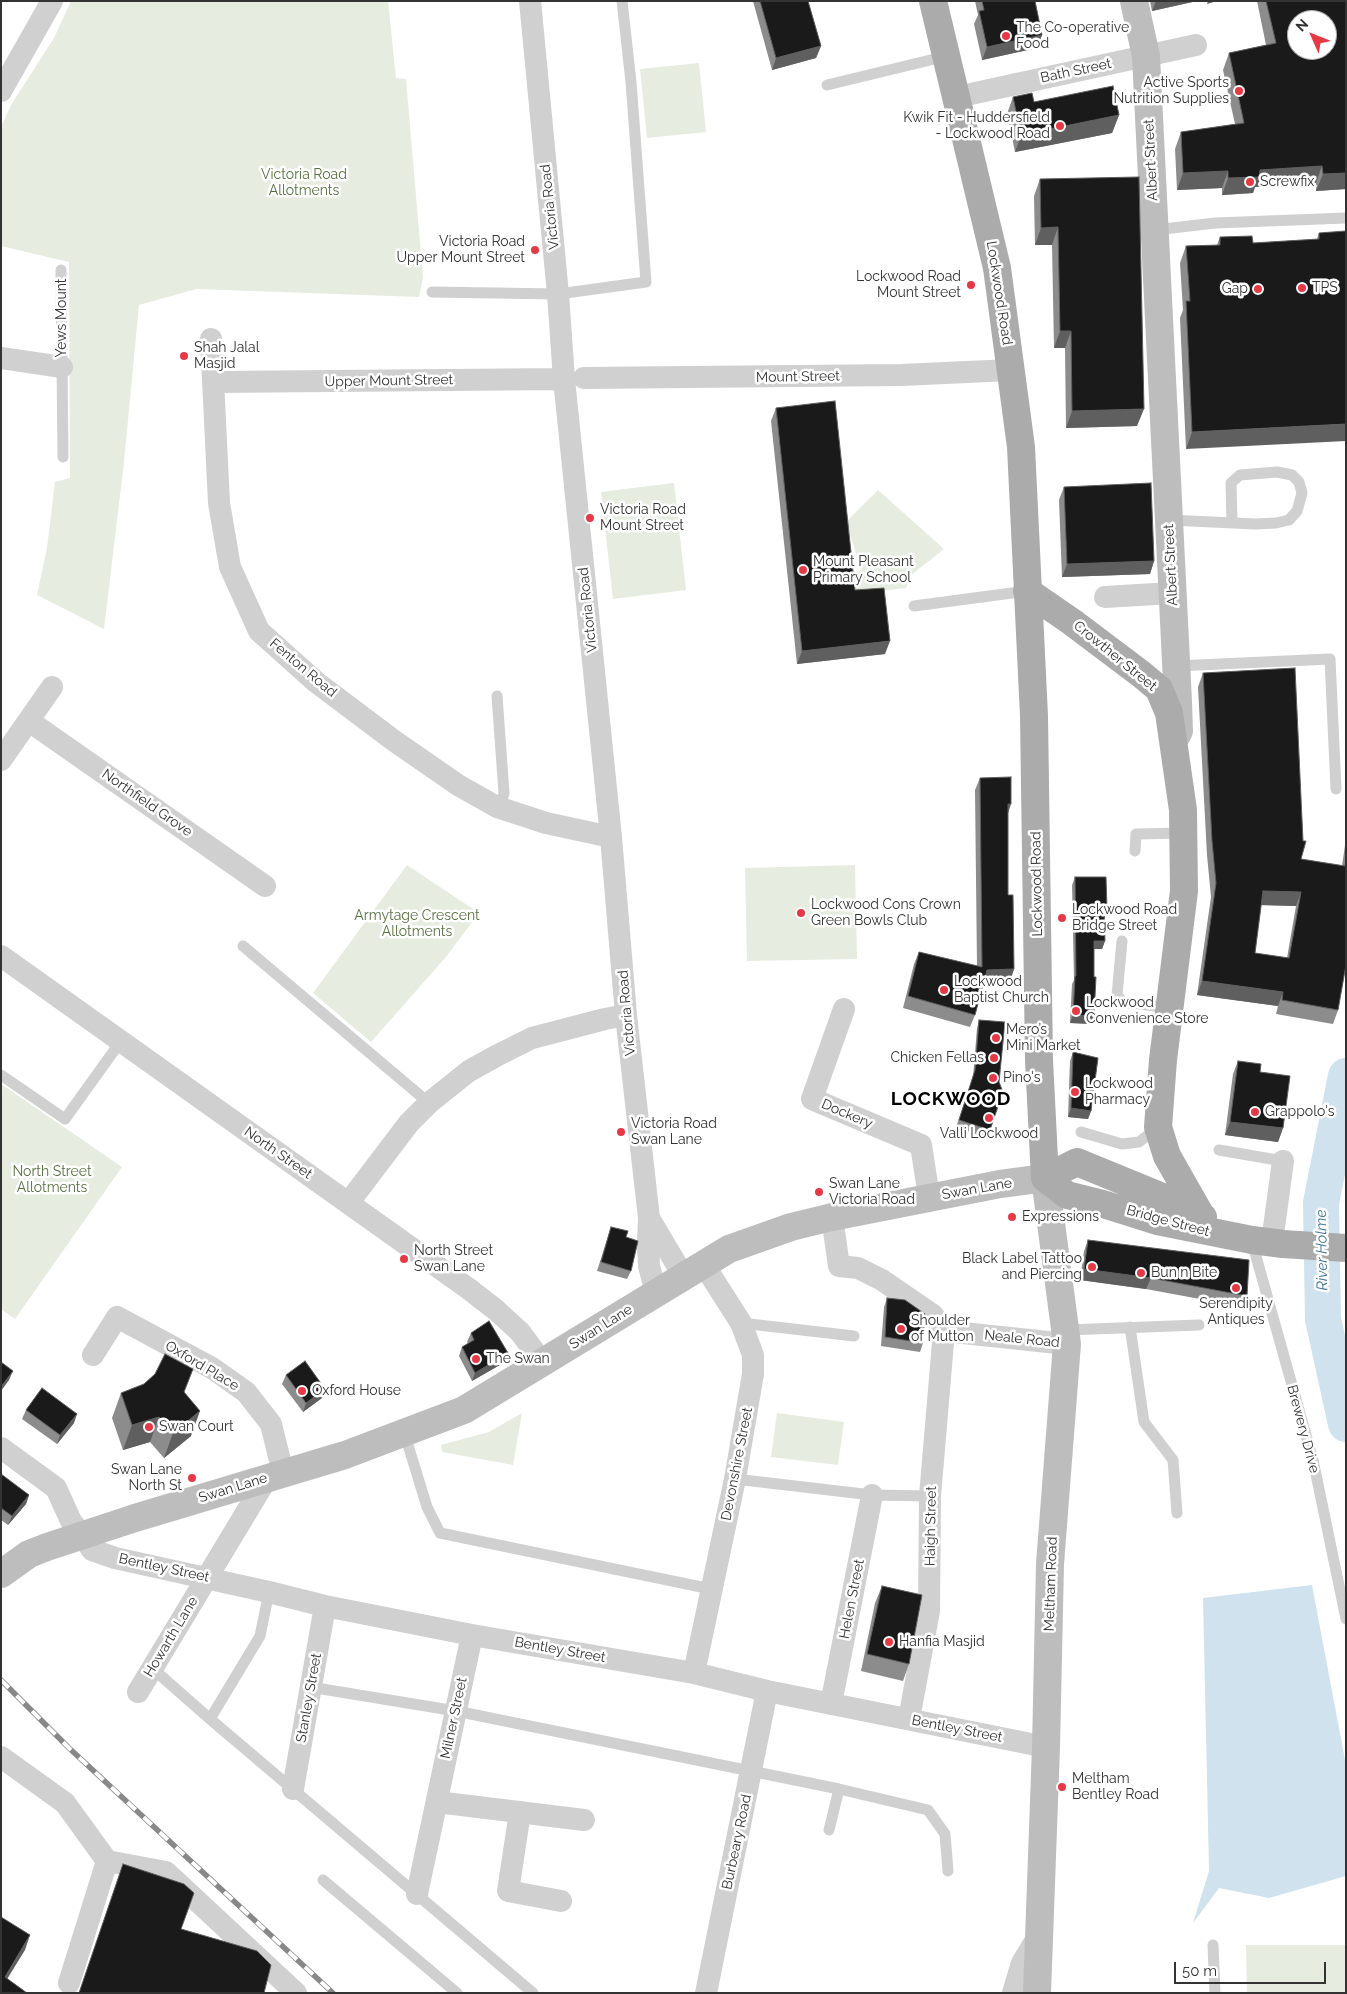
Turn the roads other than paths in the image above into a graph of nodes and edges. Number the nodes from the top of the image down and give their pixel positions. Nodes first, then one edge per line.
1 (52, 1) edge
2 (530, 1) edge
3 (622, 1) edge
4 (933, 1) edge
5 (1134, 1) edge
6 (1196, 45) dead end
7 (947, 56) junction
8 (1146, 56) junction
9 (827, 84) dead end
10 (2, 86) edge
11 (957, 97) junction
12 (1346, 218) edge
13 (1155, 230) junction
14 (61, 270) dead end
15 (432, 292) dead end
16 (558, 294) junction
17 (211, 339) dead end
18 (1, 358) edge
19 (62, 367) junction
20 (1011, 370) junction
21 (574, 379) junction
22 (214, 382) junction
23 (62, 457) dead end
24 (1169, 520) junction
25 (1232, 523) junction
26 (1027, 591) junction
27 (1172, 593) junction
28 (1105, 597) dead end
29 (914, 606) dead end
30 (1176, 666) junction
31 (52, 687) dead end
32 (497, 696) dead end
33 (29, 721) junction
34 (1175, 742) junction
35 (4, 751) edge
36 (1336, 789) dead end
37 (500, 808) junction
38 (1184, 833) junction
39 (611, 837) junction
40 (1135, 852) dead end
41 (264, 886) dead end
42 (1122, 941) dead end
43 (243, 946) dead end
44 (1, 956) edge
45 (1170, 1008) junction
46 (844, 1009) dead end
47 (626, 1015) junction
48 (121, 1041) junction
49 (1, 1075) edge
50 (429, 1103) junction
51 (1081, 1132) dead end
52 (1154, 1137) junction
53 (1219, 1150) dead end
54 (1283, 1161) joint
55 (1045, 1178) junction
56 (929, 1197) junction
57 (350, 1202) junction
58 (1200, 1214) junction
59 (832, 1217) junction
60 (649, 1218) junction
61 (1220, 1234) junction
62 (1269, 1242) junction
63 (1346, 1248) edge
64 (694, 1271) junction
65 (656, 1293) junction
66 (741, 1322) junction
67 (1199, 1325) dead end
68 (1130, 1327) junction
69 (944, 1331) junction
70 (854, 1336) dead end
71 (1066, 1337) junction
72 (93, 1355) dead end
73 (543, 1363) junction
74 (404, 1432) junction
75 (1, 1448) edge
76 (275, 1476) junction
77 (735, 1479) junction
78 (872, 1495) junction
79 (930, 1496) junction
80 (1176, 1513) dead end
81 (84, 1536) junction
82 (1, 1574) edge
83 (206, 1577) junction
84 (711, 1589) junction
85 (269, 1592) junction
86 (325, 1606) junction
87 (1346, 1620) edge
88 (472, 1635) junction
89 (152, 1668) junction
90 (694, 1673) junction
91 (310, 1687) junction
92 (766, 1691) junction
93 (138, 1692) dead end
94 (831, 1704) junction
95 (456, 1711) junction
96 (210, 1719) junction
97 (909, 1719) junction
98 (1046, 1747) junction
99 (1, 1758) edge
100 (752, 1772) junction
101 (293, 1789) junction
102 (839, 1790) junction
103 (437, 1802) junction
104 (520, 1812) junction
105 (584, 1820) dead end
106 (829, 1830) dead end
107 (107, 1861) junction
108 (948, 1870) dead end
109 (323, 1880) dead end
110 (417, 1894) junction
111 (561, 1901) dead end
112 (1039, 1935) junction
113 (1213, 1945) dead end
114 (69, 1983) dead end
115 (296, 1993) edge
116 (457, 1993) edge
117 (533, 1993) edge
118 (706, 1993) edge
119 (1013, 1993) edge
120 (1037, 1993) edge
121 (1215, 1993) edge

1 - 10 street
2 - 16 street, Victoria Road
3 - 16 lane
4 - 7 main road, Lockwood Road
5 - 8 street, Albert Street
6 - 8 street, Bath Street
7 - 9 lane
7 - 11 main road, Lockwood Road
8 - 11 street, Bath Street
8 - 13 street, Albert Street
11 - 20 main road, Lockwood Road
12 - 13 lane
13 - 24 street, Albert Street
14 - 19 lane, Yews Mount
15 - 16 lane
16 - 21 street, Victoria Road
17 - 22 street, Fenton Road
18 - 19 street, Yews Mount
19 - 23 lane, Yews Mount
20 - 21 street, Mount Street
20 - 26 main road, Lockwood Road
21 - 22 street, Upper Mount Street
21 - 39 street, Victoria Road
22 - 37 street, Fenton Road
24 - 25 lane
24 - 27 street, Albert Street
25 - 25 lane
26 - 29 lane
26 - 34 main road, Crowther Street
26 - 55 main road, Lockwood Road
27 - 28 street
27 - 30 street, Albert Street
30 - 34 street, Albert Street
30 - 36 lane
31 - 33 street
32 - 37 lane
33 - 35 street
33 - 41 street, Northfield Grove
34 - 38 main road, Albert Street
37 - 39 street, Fenton Road
38 - 40 lane
38 - 45 main road, Albert Street
39 - 47 street, Victoria Road
42 - 45 lane
43 - 50 lane
44 - 48 street, North Street
45 - 52 main road, Albert Street
46 - 56 street, Dockery
47 - 50 street
47 - 60 street, Victoria Road
48 - 49 lane
48 - 57 street, North Street
50 - 57 street
51 - 52 lane
52 - 58 main road, Albert Street
53 - 54 lane
54 - 62 street
55 - 56 street, Swan Lane
55 - 58 main road, Bridge Street
55 - 61 main road, Bridge Street
55 - 71 street, Meltham Road
56 - 59 street, Swan Lane
57 - 73 street, North Street
58 - 61 main road, Bridge Street
59 - 64 street, Swan Lane
59 - 69 street
60 - 64 street, Victoria Road
60 - 65 street, Victoria Road
61 - 62 main road
62 - 63 main road
62 - 87 lane, Brewery Drive
64 - 65 street, Swan Lane
64 - 66 street, Devonshire Street
65 - 73 street, Swan Lane
66 - 70 lane
66 - 77 street, Devonshire Street
67 - 68 lane
68 - 71 lane
68 - 80 lane
69 - 71 street, Neale Road
69 - 79 street, Haigh Street
71 - 98 street, Meltham Road
72 - 76 street, Oxford Place
73 - 74 street, Swan Lane
74 - 76 street, Swan Lane
74 - 84 lane
75 - 81 street, Bentley Street
76 - 81 street, Swan Lane
76 - 83 street, Howarth Lane
77 - 78 lane
77 - 84 street, Devonshire Street
78 - 79 lane
78 - 94 street, Helen Street
79 - 97 street, Haigh Street
81 - 82 street, Swan Lane
81 - 83 street, Bentley Street
83 - 85 street, Bentley Street
83 - 89 street, Howarth Lane
84 - 90 street, Devonshire Street
85 - 86 street, Bentley Street
85 - 96 lane
86 - 88 street, Bentley Street
86 - 91 street, Stanley Street
88 - 90 street, Bentley Street
88 - 95 street, Milner Street
89 - 93 street, Howarth Lane
89 - 96 lane
90 - 92 street, Bentley Street
91 - 95 lane
91 - 101 street, Stanley Street
92 - 94 street, Bentley Street
92 - 100 street, Burbeary Road
94 - 97 street, Bentley Street
95 - 100 lane
95 - 103 street, Milner Street
96 - 101 lane
97 - 98 street, Bentley Street
98 - 112 street, Meltham Road
99 - 107 street
100 - 102 lane
100 - 118 street, Burbeary Road
101 - 110 lane
102 - 106 lane
102 - 108 lane
103 - 104 street
103 - 110 street, Milner Street
104 - 105 street
104 - 111 street
107 - 114 street
107 - 115 street
109 - 116 lane
110 - 117 lane
112 - 119 street
112 - 120 street, Meltham Road
113 - 121 lane

